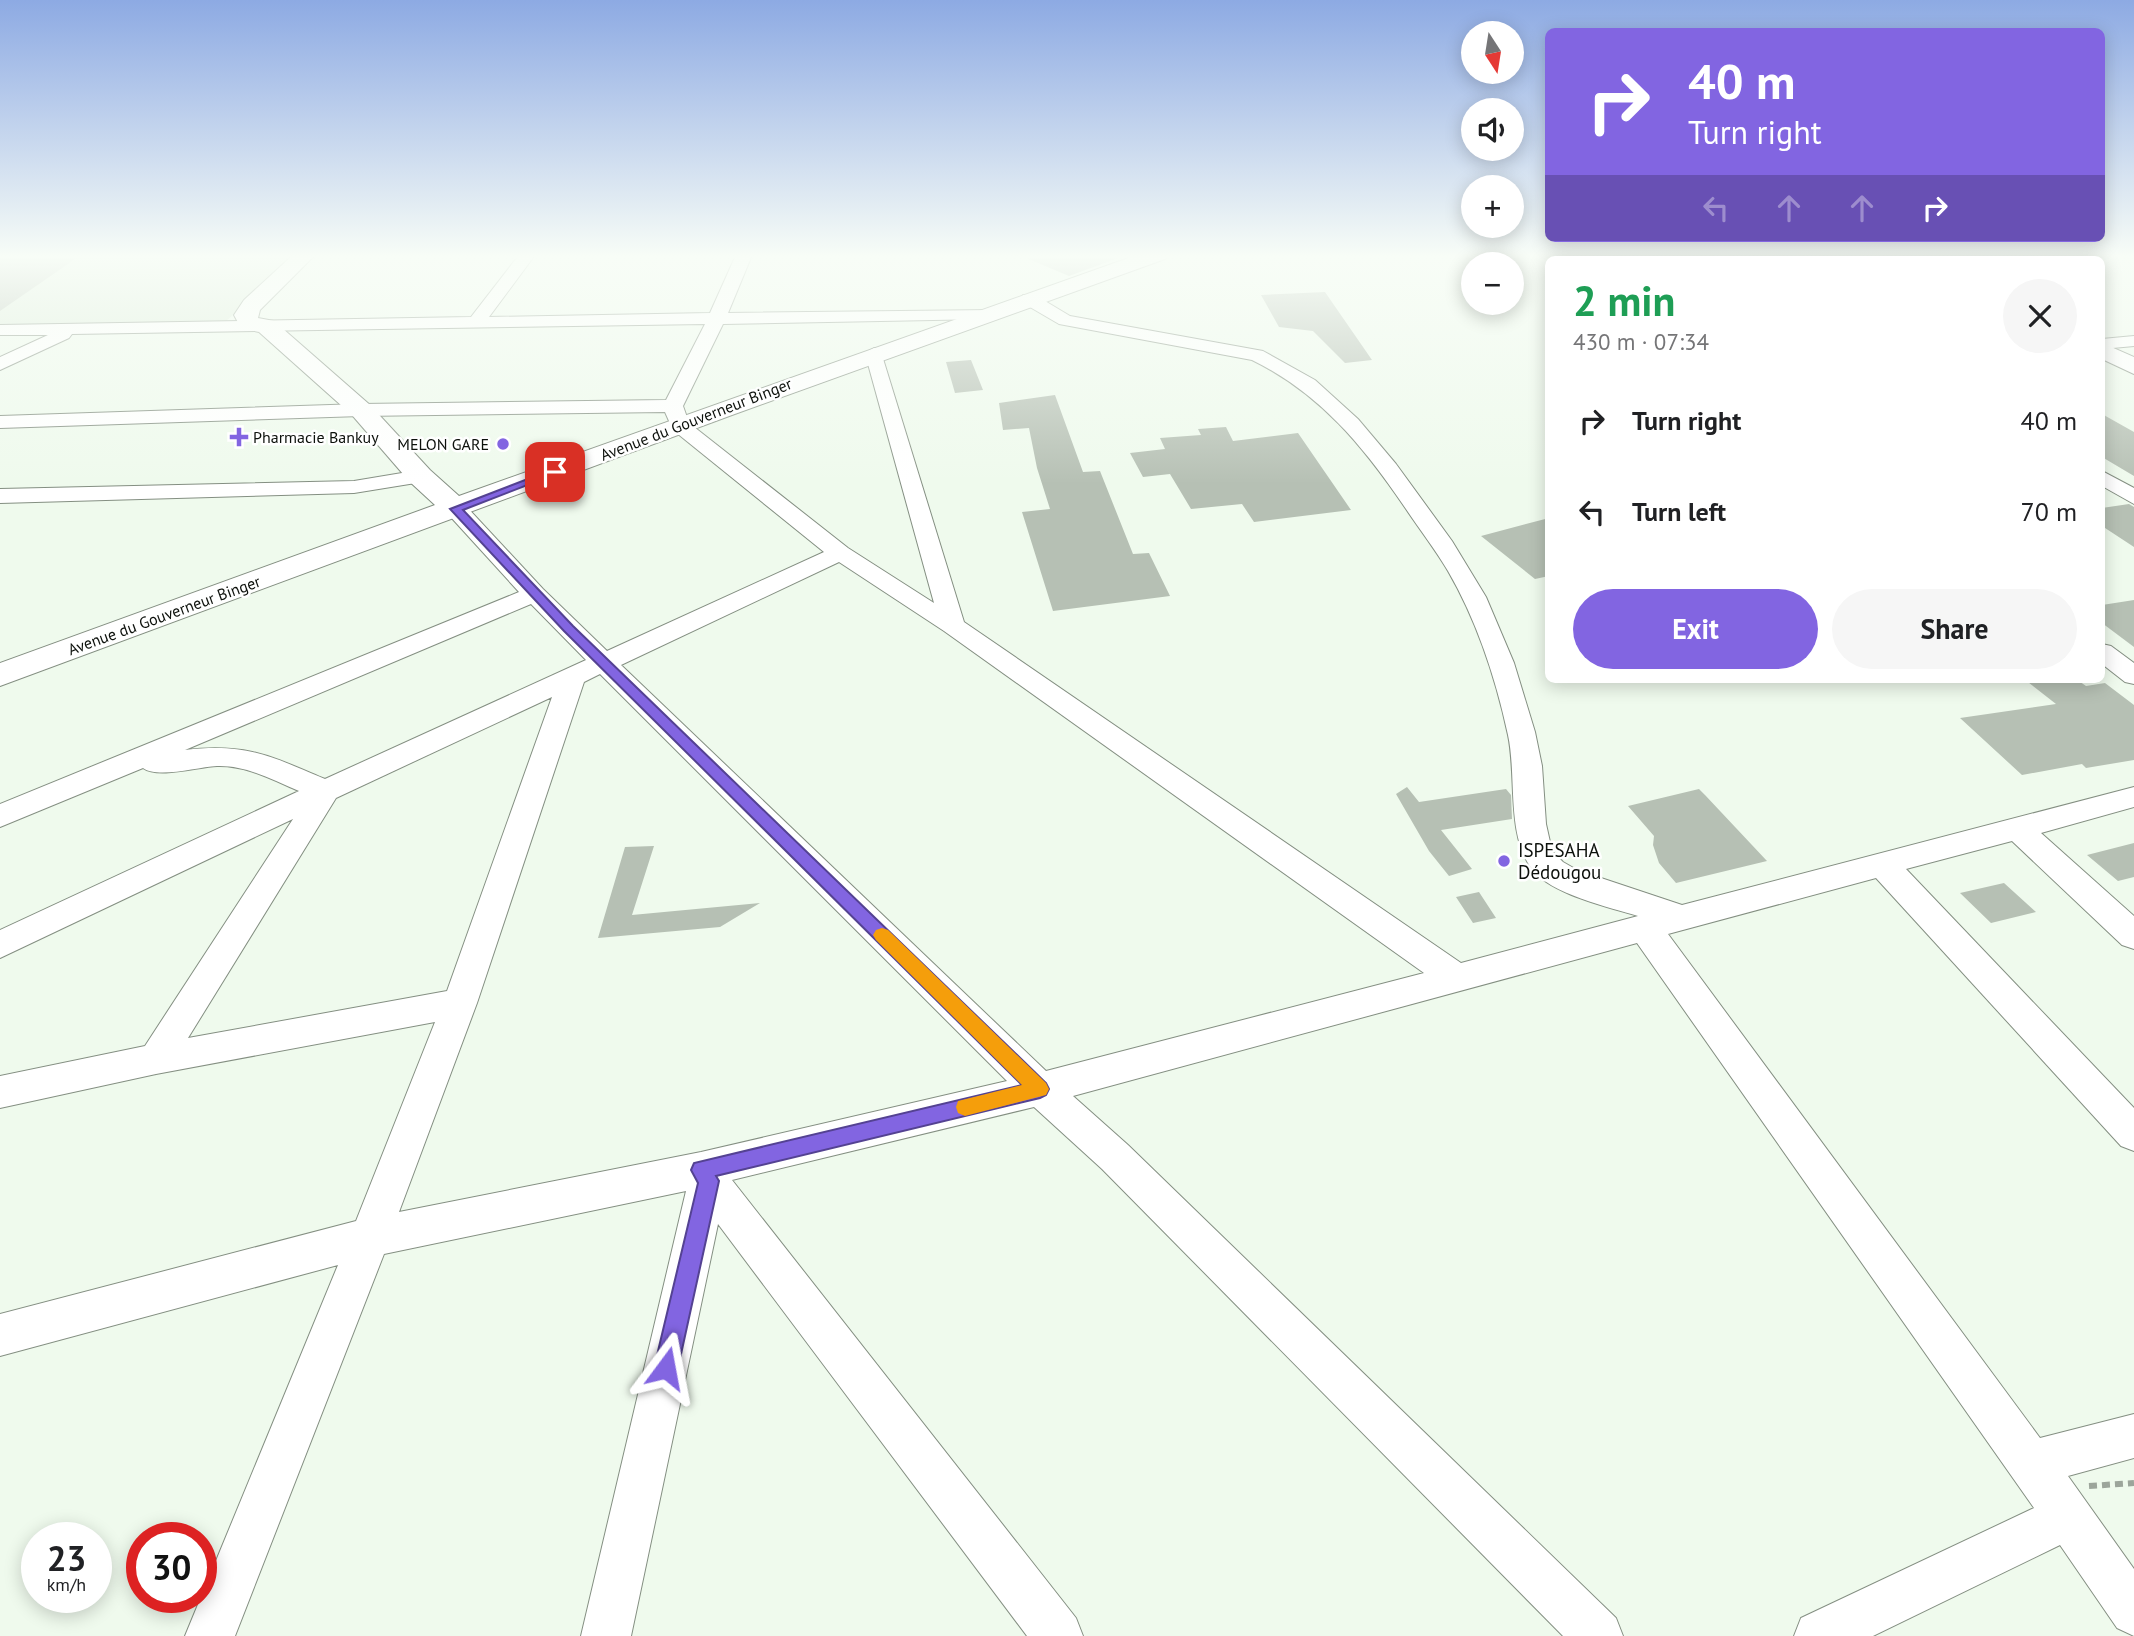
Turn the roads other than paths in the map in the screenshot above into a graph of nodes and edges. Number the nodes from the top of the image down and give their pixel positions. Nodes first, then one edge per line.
1 (68, 331) edge
2 (272, 331) edge
3 (711, 331) edge
4 (936, 331) edge
5 (1128, 331) edge
6 (2134, 341) edge
7 (2105, 344) edge
8 (2105, 352) edge
9 (874, 353) junction
10 (0, 364) edge
11 (2134, 366) edge
12 (361, 410) junction
13 (676, 416) junction
14 (0, 422) edge
15 (420, 476) junction
16 (2105, 479) edge
17 (0, 496) edge
18 (2134, 497) edge
19 (456, 509) junction
20 (840, 553) junction
21 (534, 594) junction
22 (953, 626) junction
23 (2105, 654) edge
24 (588, 671) junction
25 (0, 675) edge
26 (2134, 676) edge
27 (126, 765) junction
28 (326, 791) junction
29 (2134, 796) edge
30 (0, 817) edge
31 (2016, 827) junction
32 (1882, 864) junction
33 (1662, 922) junction
34 (2134, 936) edge
35 (0, 945) edge
36 (1457, 978) junction
37 (460, 1003) junction
38 (156, 1059) junction
39 (1040, 1089) junction
40 (0, 1092) edge
41 (2134, 1134) edge
42 (705, 1176) junction
43 (370, 1237) junction
44 (0, 1335) edge
45 (2134, 1436) edge
46 (2031, 1462) junction
47 (2067, 1517) junction
48 (2134, 1611) edge
49 (206, 1634) edge
50 (606, 1636) edge
51 (1058, 1636) edge
52 (1598, 1636) edge
53 (1819, 1636) edge

1 - 10 street
2 - 12 main road
3 - 13 street
4 - 9 main road, Avenue du Gouverneur Binger
5 - 33 street
6 - 7 street
8 - 11 main road
9 - 13 main road, Avenue du Gouverneur Binger
9 - 22 street
12 - 13 street
12 - 14 street
12 - 15 main road
13 - 19 main road, Avenue du Gouverneur Binger
13 - 20 street
15 - 17 street
15 - 19 main road
16 - 18 street
19 - 21 street
19 - 25 main road, Avenue du Gouverneur Binger
20 - 22 street
20 - 24 street
21 - 24 street
21 - 27 street
22 - 36 street
23 - 26 street
24 - 28 street
24 - 37 street
24 - 39 street
27 - 28 street
27 - 30 street
28 - 35 street
28 - 38 street
29 - 31 street
31 - 32 street
31 - 34 street
32 - 33 street
32 - 41 street
33 - 36 street
33 - 46 street
36 - 39 street
37 - 38 street
37 - 43 street
38 - 40 street
39 - 42 street
39 - 52 street
42 - 43 street
42 - 50 street
42 - 51 street
43 - 44 street
43 - 49 street
45 - 46 street
46 - 47 street
47 - 48 street
47 - 53 street

